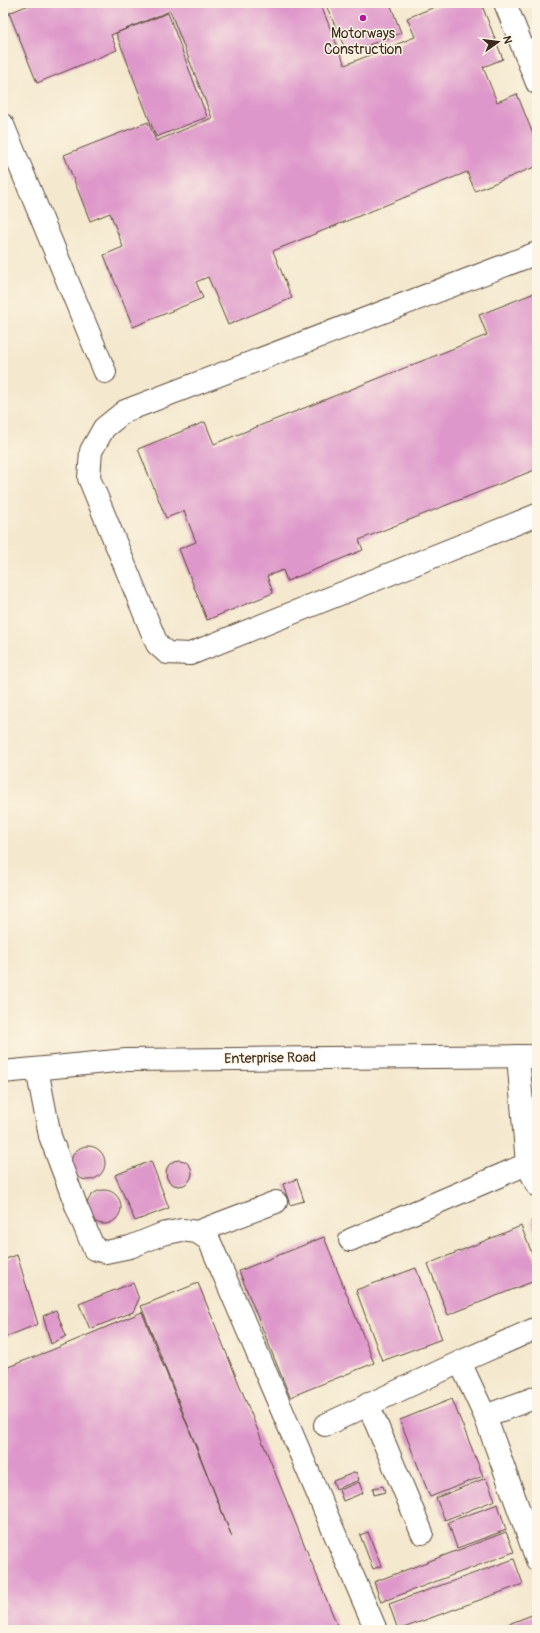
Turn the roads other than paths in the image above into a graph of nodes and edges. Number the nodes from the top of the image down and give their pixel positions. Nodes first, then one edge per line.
1 (505, 3) edge
2 (537, 83) edge
3 (3, 125) edge
4 (537, 253) edge
5 (105, 372) dead end
6 (537, 515) edge
7 (527, 1056) edge
8 (37, 1069) junction
9 (3, 1072) edge
10 (526, 1164) junction
11 (537, 1185) edge
12 (276, 1202) dead end
13 (197, 1232) junction
14 (350, 1240) dead end
15 (537, 1328) edge
16 (460, 1362) junction
17 (537, 1397) edge
18 (368, 1404) junction
19 (485, 1416) junction
20 (325, 1425) dead end
21 (422, 1533) dead end
22 (537, 1560) edge
23 (376, 1630) edge

1 - 2 main road
3 - 5 main road
4 - 6 main road
7 - 8 main road, Enterprise Road
7 - 10 main road
8 - 9 main road, Enterprise Road
8 - 13 main road
10 - 11 main road
10 - 14 main road
12 - 13 main road
13 - 23 main road
15 - 16 main road
16 - 18 main road
16 - 19 main road
17 - 19 main road
18 - 20 main road
18 - 21 main road
19 - 22 main road

